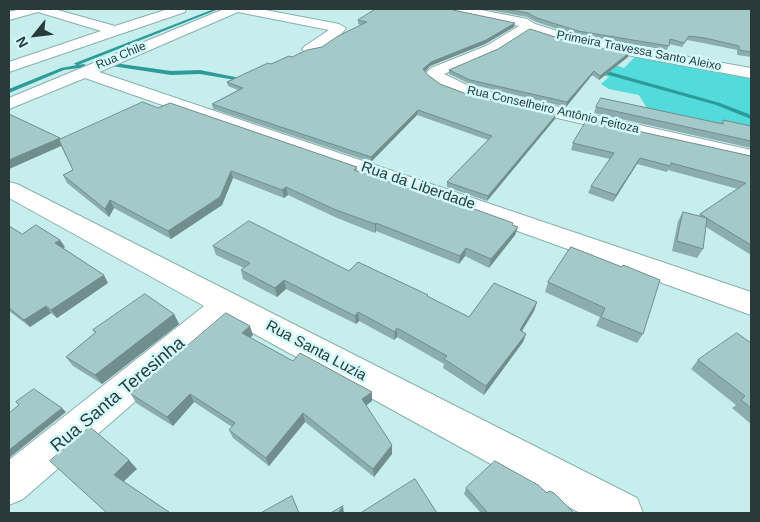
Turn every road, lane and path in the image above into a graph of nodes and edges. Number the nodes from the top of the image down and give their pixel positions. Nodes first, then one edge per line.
1 (34, 9) edge
2 (41, 9) edge
3 (180, 9) edge
4 (235, 9) edge
5 (241, 9) edge
6 (458, 9) edge
7 (9, 16) edge
8 (528, 26) junction
9 (115, 31) junction
10 (9, 48) edge
11 (310, 49) edge
12 (31, 60) junction
13 (9, 66) edge
14 (83, 72) junction
15 (751, 73) edge
16 (9, 104) edge
17 (751, 156) edge
18 (9, 189) edge
19 (226, 304) junction
20 (751, 304) edge
21 (9, 485) edge
22 (622, 513) edge

1 - 7 street
2 - 9 street
3 - 9 street
4 - 14 street, Rua Chile
5 - 11 street
6 - 8 street, Primeira Travessa Santo Aleixo
8 - 15 street, Primeira Travessa Santo Aleixo
8 - 17 street, Rua Conselheiro Antônio Feitoza
9 - 12 street
10 - 12 street
12 - 13 street
14 - 16 street, Rua Chile
14 - 20 street, Rua da Liberdade
18 - 19 street, Rua Santa Luzia
19 - 21 street, Rua Santa Teresinha
19 - 22 street, Rua Santa Luzia

